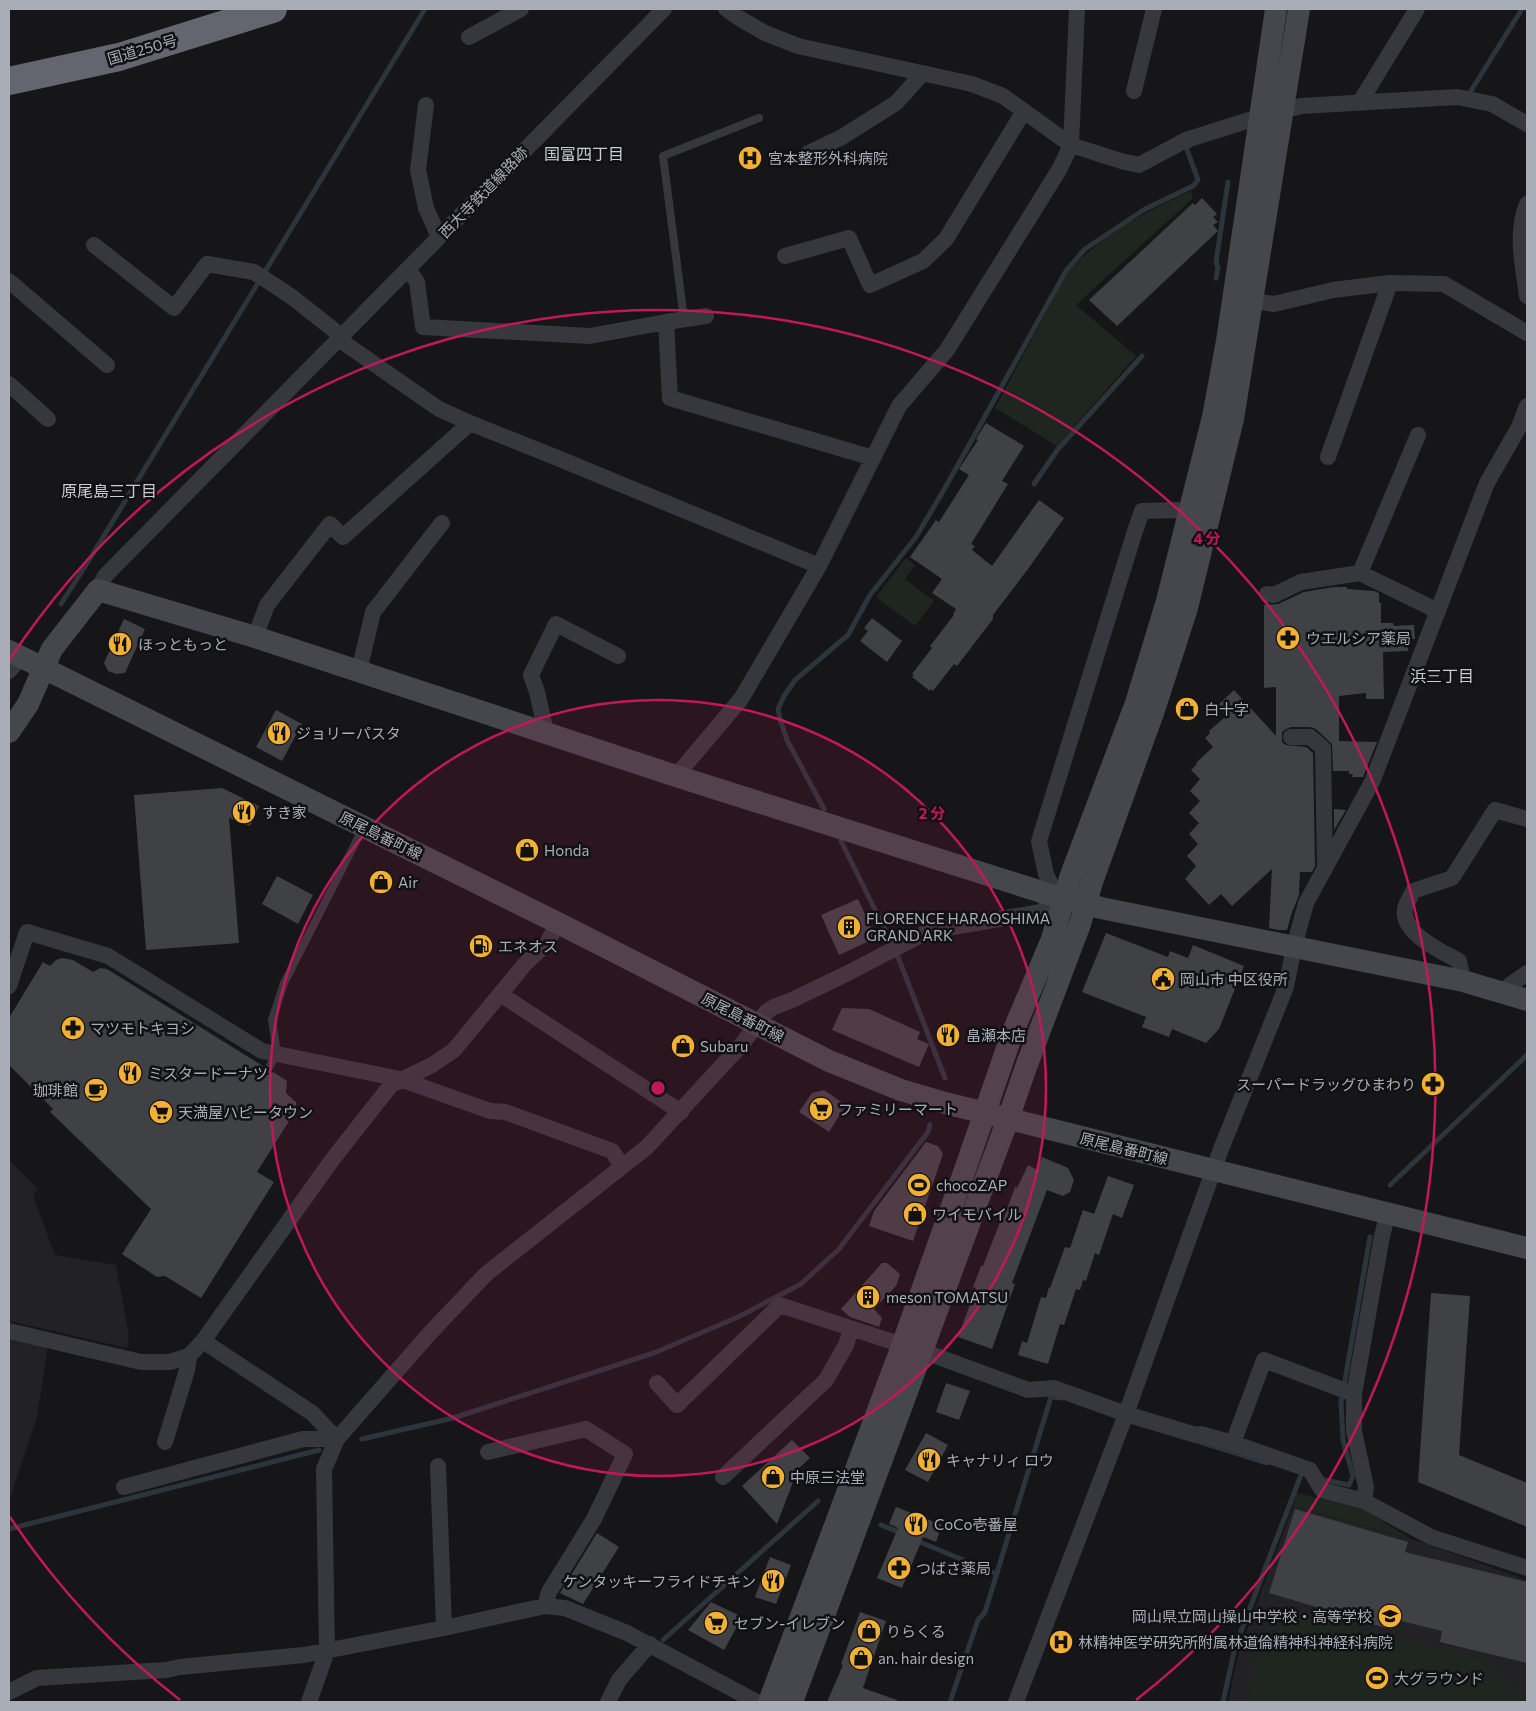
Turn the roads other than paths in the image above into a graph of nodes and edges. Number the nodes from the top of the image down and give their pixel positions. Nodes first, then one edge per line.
1 (226, 9) edge
2 (520, 9) edge
3 (664, 9) edge
4 (726, 9) edge
5 (1077, 9) edge
6 (1154, 9) edge
7 (1276, 9) edge
8 (1299, 9) edge
9 (1417, 9) edge
10 (264, 10) edge
11 (469, 37) dead end
12 (9, 64) edge
13 (924, 73) junction
14 (9, 80) edge
15 (1134, 91) dead end
16 (1360, 102) junction
17 (426, 106) dead end
18 (1024, 111) junction
19 (1283, 111) junction
20 (1259, 117) junction
21 (760, 118) dead end
22 (1527, 124) edge
23 (1071, 145) junction
24 (807, 154) dead end
25 (1527, 204) edge
26 (439, 237) junction
27 (94, 245) dead end
28 (785, 256) dead end
29 (408, 269) junction
30 (9, 281) edge
31 (1390, 283) junction
32 (1527, 296) edge
33 (1253, 301) junction
34 (706, 316) dead end
35 (684, 319) junction
36 (666, 322) junction
37 (1527, 333) edge
38 (340, 336) junction
39 (107, 365) dead end
40 (9, 384) edge
41 (1527, 406) edge
42 (48, 419) dead end
43 (470, 424) junction
44 (1418, 435) dead end
45 (1328, 457) dead end
46 (873, 458) junction
47 (1190, 512) junction
48 (442, 523) dead end
49 (819, 566) junction
50 (1360, 573) junction
51 (98, 590) junction
52 (1267, 594) dead end
53 (1438, 611) junction
54 (255, 637) junction
55 (618, 656) dead end
56 (13, 660) edge
57 (44, 668) junction
58 (359, 671) junction
59 (9, 732) edge
60 (546, 732) junction
61 (1291, 737) dead end
62 (676, 776) junction
63 (1527, 819) edge
64 (364, 827) junction
65 (1325, 871) junction
66 (1068, 899) junction
67 (558, 923) junction
68 (1294, 947) junction
69 (1527, 973) edge
70 (1463, 981) junction
71 (9, 986) edge
72 (1505, 993) junction
73 (500, 994) junction
74 (1527, 1000) edge
75 (756, 1024) junction
76 (277, 1054) junction
77 (268, 1069) dead end
78 (400, 1079) junction
79 (681, 1112) junction
80 (985, 1112) junction
81 (1008, 1119) junction
82 (622, 1166) junction
83 (1215, 1170) junction
84 (1388, 1214) junction
85 (1527, 1248) edge
86 (851, 1329) junction
87 (9, 1331) edge
88 (203, 1340) junction
89 (912, 1348) junction
90 (189, 1356) junction
91 (657, 1383) dead end
92 (1347, 1392) junction
93 (1126, 1414) junction
94 (337, 1439) junction
95 (165, 1442) dead end
96 (1233, 1443) junction
97 (488, 1452) dead end
98 (438, 1466) dead end
99 (724, 1477) dead end
100 (124, 1487) dead end
101 (1364, 1501) junction
102 (1527, 1568) edge
103 (545, 1606) junction
104 (444, 1628) junction
105 (650, 1644) junction
106 (326, 1651) junction
107 (9, 1692) edge
108 (309, 1702) edge
109 (608, 1702) edge
110 (757, 1702) edge
111 (769, 1702) edge
112 (792, 1702) edge
113 (1016, 1702) edge

1 - 12 highway, 国道250号
2 - 11 street
3 - 26 street, 西大寺鉄道線路跡
4 - 13 street
5 - 23 street
6 - 15 street
7 - 20 street
8 - 19 street
9 - 16 street
10 - 14 highway, 国道250号
13 - 18 street
13 - 24 street
16 - 19 street
16 - 22 street
17 - 26 street
18 - 23 street
18 - 28 street
19 - 20 street
19 - 33 street
20 - 23 street
20 - 47 street
21 - 35 lane
23 - 46 street
25 - 32 street
26 - 29 street, 西大寺鉄道線路跡
27 - 38 street
29 - 36 street
29 - 38 street, 西大寺鉄道線路跡
30 - 39 street
31 - 33 street
31 - 37 street
31 - 45 street
33 - 66 street
34 - 35 street
35 - 36 street
36 - 46 street
38 - 43 street
38 - 51 street, 西大寺鉄道線路跡
40 - 42 street
41 - 53 street
43 - 49 street
43 - 54 street
44 - 50 street
46 - 49 street
47 - 66 street
47 - 66 street
48 - 58 street
49 - 62 street
50 - 52 street
50 - 53 street
51 - 54 street
51 - 57 street
53 - 65 street
54 - 58 street
55 - 60 street
56 - 57 street, 原尾島番町線
57 - 59 street
57 - 64 street, 原尾島番町線
58 - 60 street
60 - 62 street
61 - 65 street
62 - 66 street
63 - 70 street
64 - 67 street, 原尾島番町線
64 - 76 lane
65 - 68 street
66 - 68 street
66 - 75 street
66 - 80 street
66 - 81 street
67 - 73 street
67 - 75 street, 原尾島番町線
68 - 70 street
68 - 83 street
69 - 72 street
70 - 72 street
71 - 76 street
72 - 74 street
73 - 78 street
73 - 79 street
75 - 79 street
75 - 80 street, 原尾島番町線
76 - 77 lane
76 - 78 street
78 - 82 street
78 - 88 street
79 - 82 street
80 - 81 street, 原尾島番町線
80 - 89 street
81 - 83 street, 原尾島番町線
81 - 89 street
82 - 94 street
83 - 84 street, 原尾島番町線
83 - 93 street
84 - 85 street, 原尾島番町線
84 - 92 street
86 - 89 street
86 - 91 street
86 - 99 street
87 - 90 street
88 - 90 street
88 - 94 street
89 - 93 street
89 - 111 street
89 - 112 street
90 - 95 street
92 - 96 street
92 - 101 street
93 - 96 street
93 - 113 street
94 - 100 street
94 - 106 street
96 - 101 street
97 - 103 street
98 - 104 street
101 - 102 street
103 - 104 street
103 - 105 street
104 - 106 street
105 - 109 street
105 - 110 street
106 - 107 street
106 - 108 street

